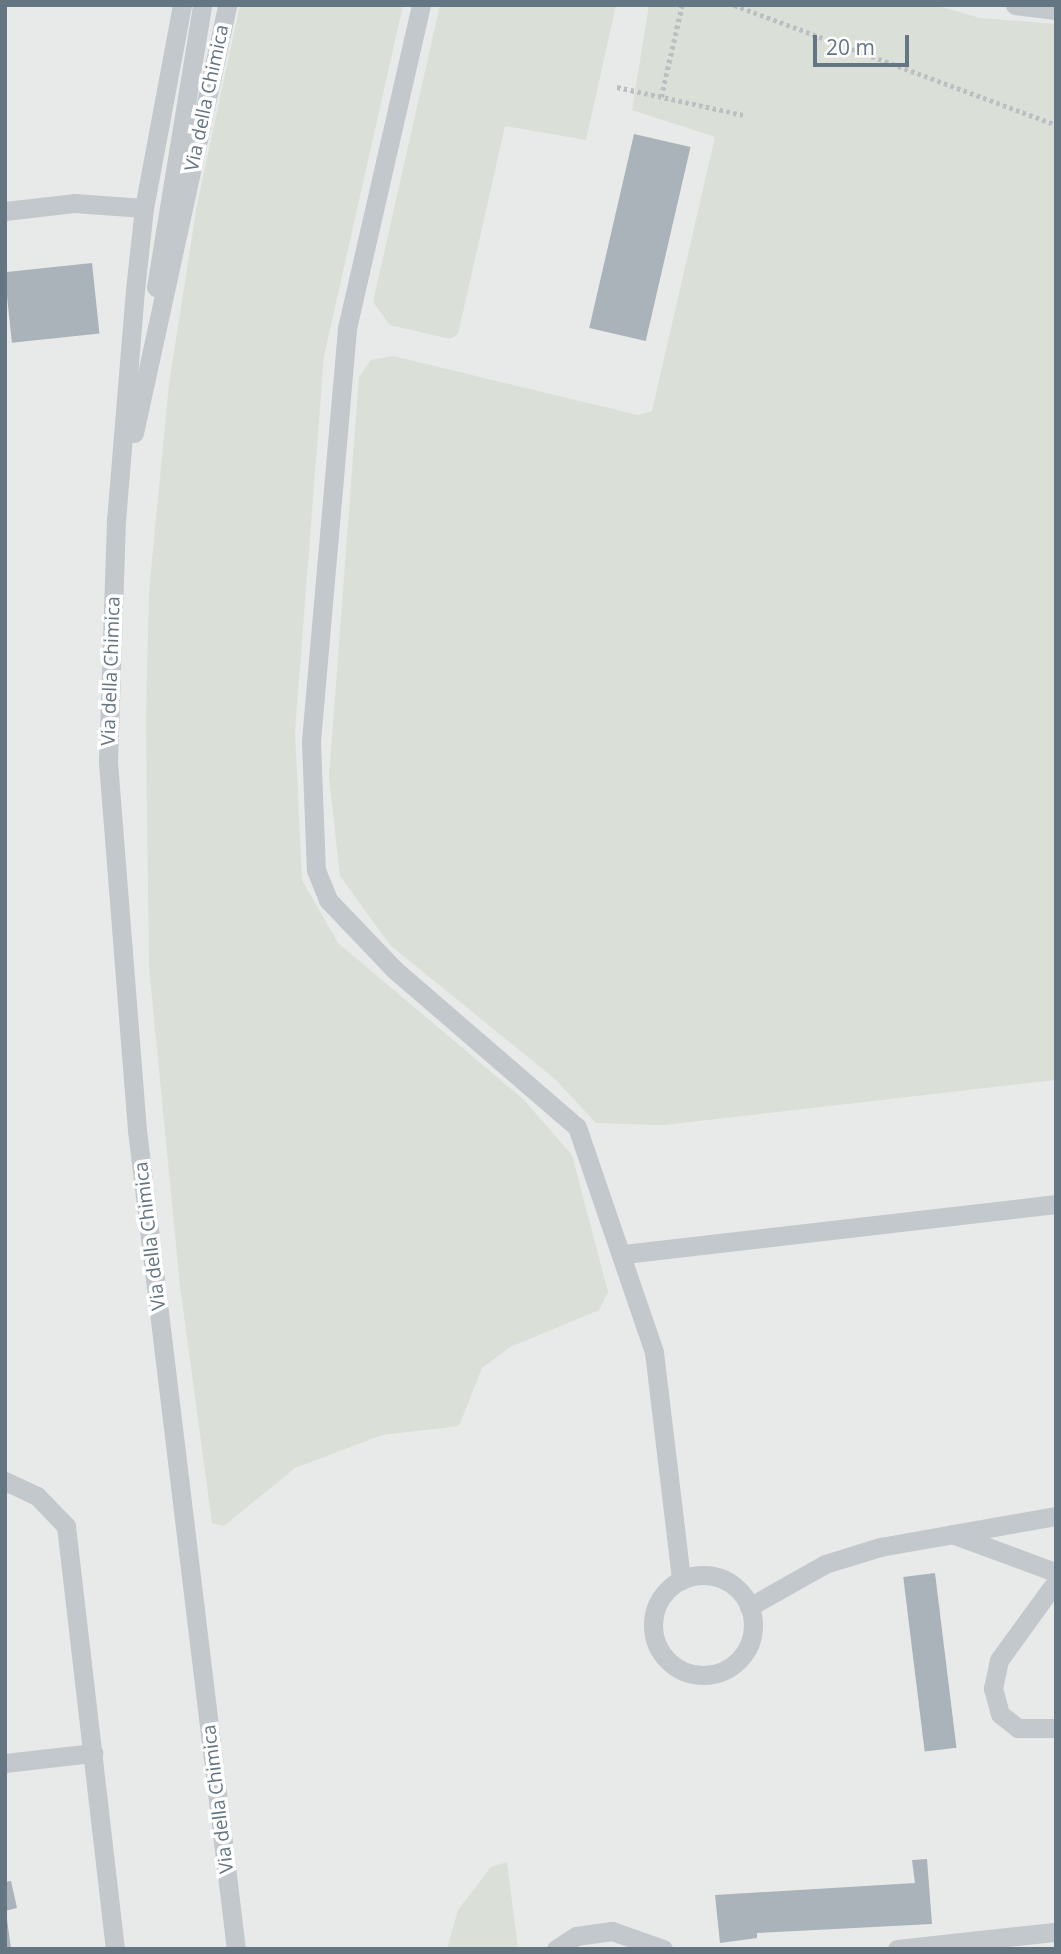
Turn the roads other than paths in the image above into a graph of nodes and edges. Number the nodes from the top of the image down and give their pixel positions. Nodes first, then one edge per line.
1 (182, 5) edge
2 (202, 5) edge
3 (227, 5) edge
4 (421, 5) edge
5 (1016, 5) edge
6 (1056, 10) edge
7 (144, 208) junction
8 (5, 211) edge
9 (149, 358) junction
10 (116, 520) junction
11 (1056, 1204) edge
12 (624, 1254) junction
13 (5, 1481) edge
14 (1056, 1516) edge
15 (947, 1533) junction
16 (1054, 1578) edge
17 (681, 1580) junction
18 (749, 1607) junction
19 (1056, 1728) edge
20 (93, 1753) junction
21 (5, 1763) edge
22 (1056, 1912) edge
23 (1055, 1934) edge
24 (115, 1949) edge
25 (236, 1949) edge
26 (556, 1949) edge
27 (663, 1949) edge
28 (897, 1949) edge

1 - 7 lane, Via della Chimica
2 - 9 lane
3 - 9 lane, Via della Chimica
4 - 12 lane
5 - 6 lane
7 - 8 lane
7 - 10 lane, Via della Chimica
9 - 10 lane, Via della Chimica
10 - 25 lane, Via della Chimica
11 - 12 lane
12 - 17 lane
13 - 20 lane
14 - 15 lane
15 - 16 lane
15 - 18 lane
16 - 19 lane
17 - 18 lane
17 - 18 lane
20 - 21 lane
20 - 24 lane
22 - 23 lane
23 - 28 lane
26 - 27 lane

